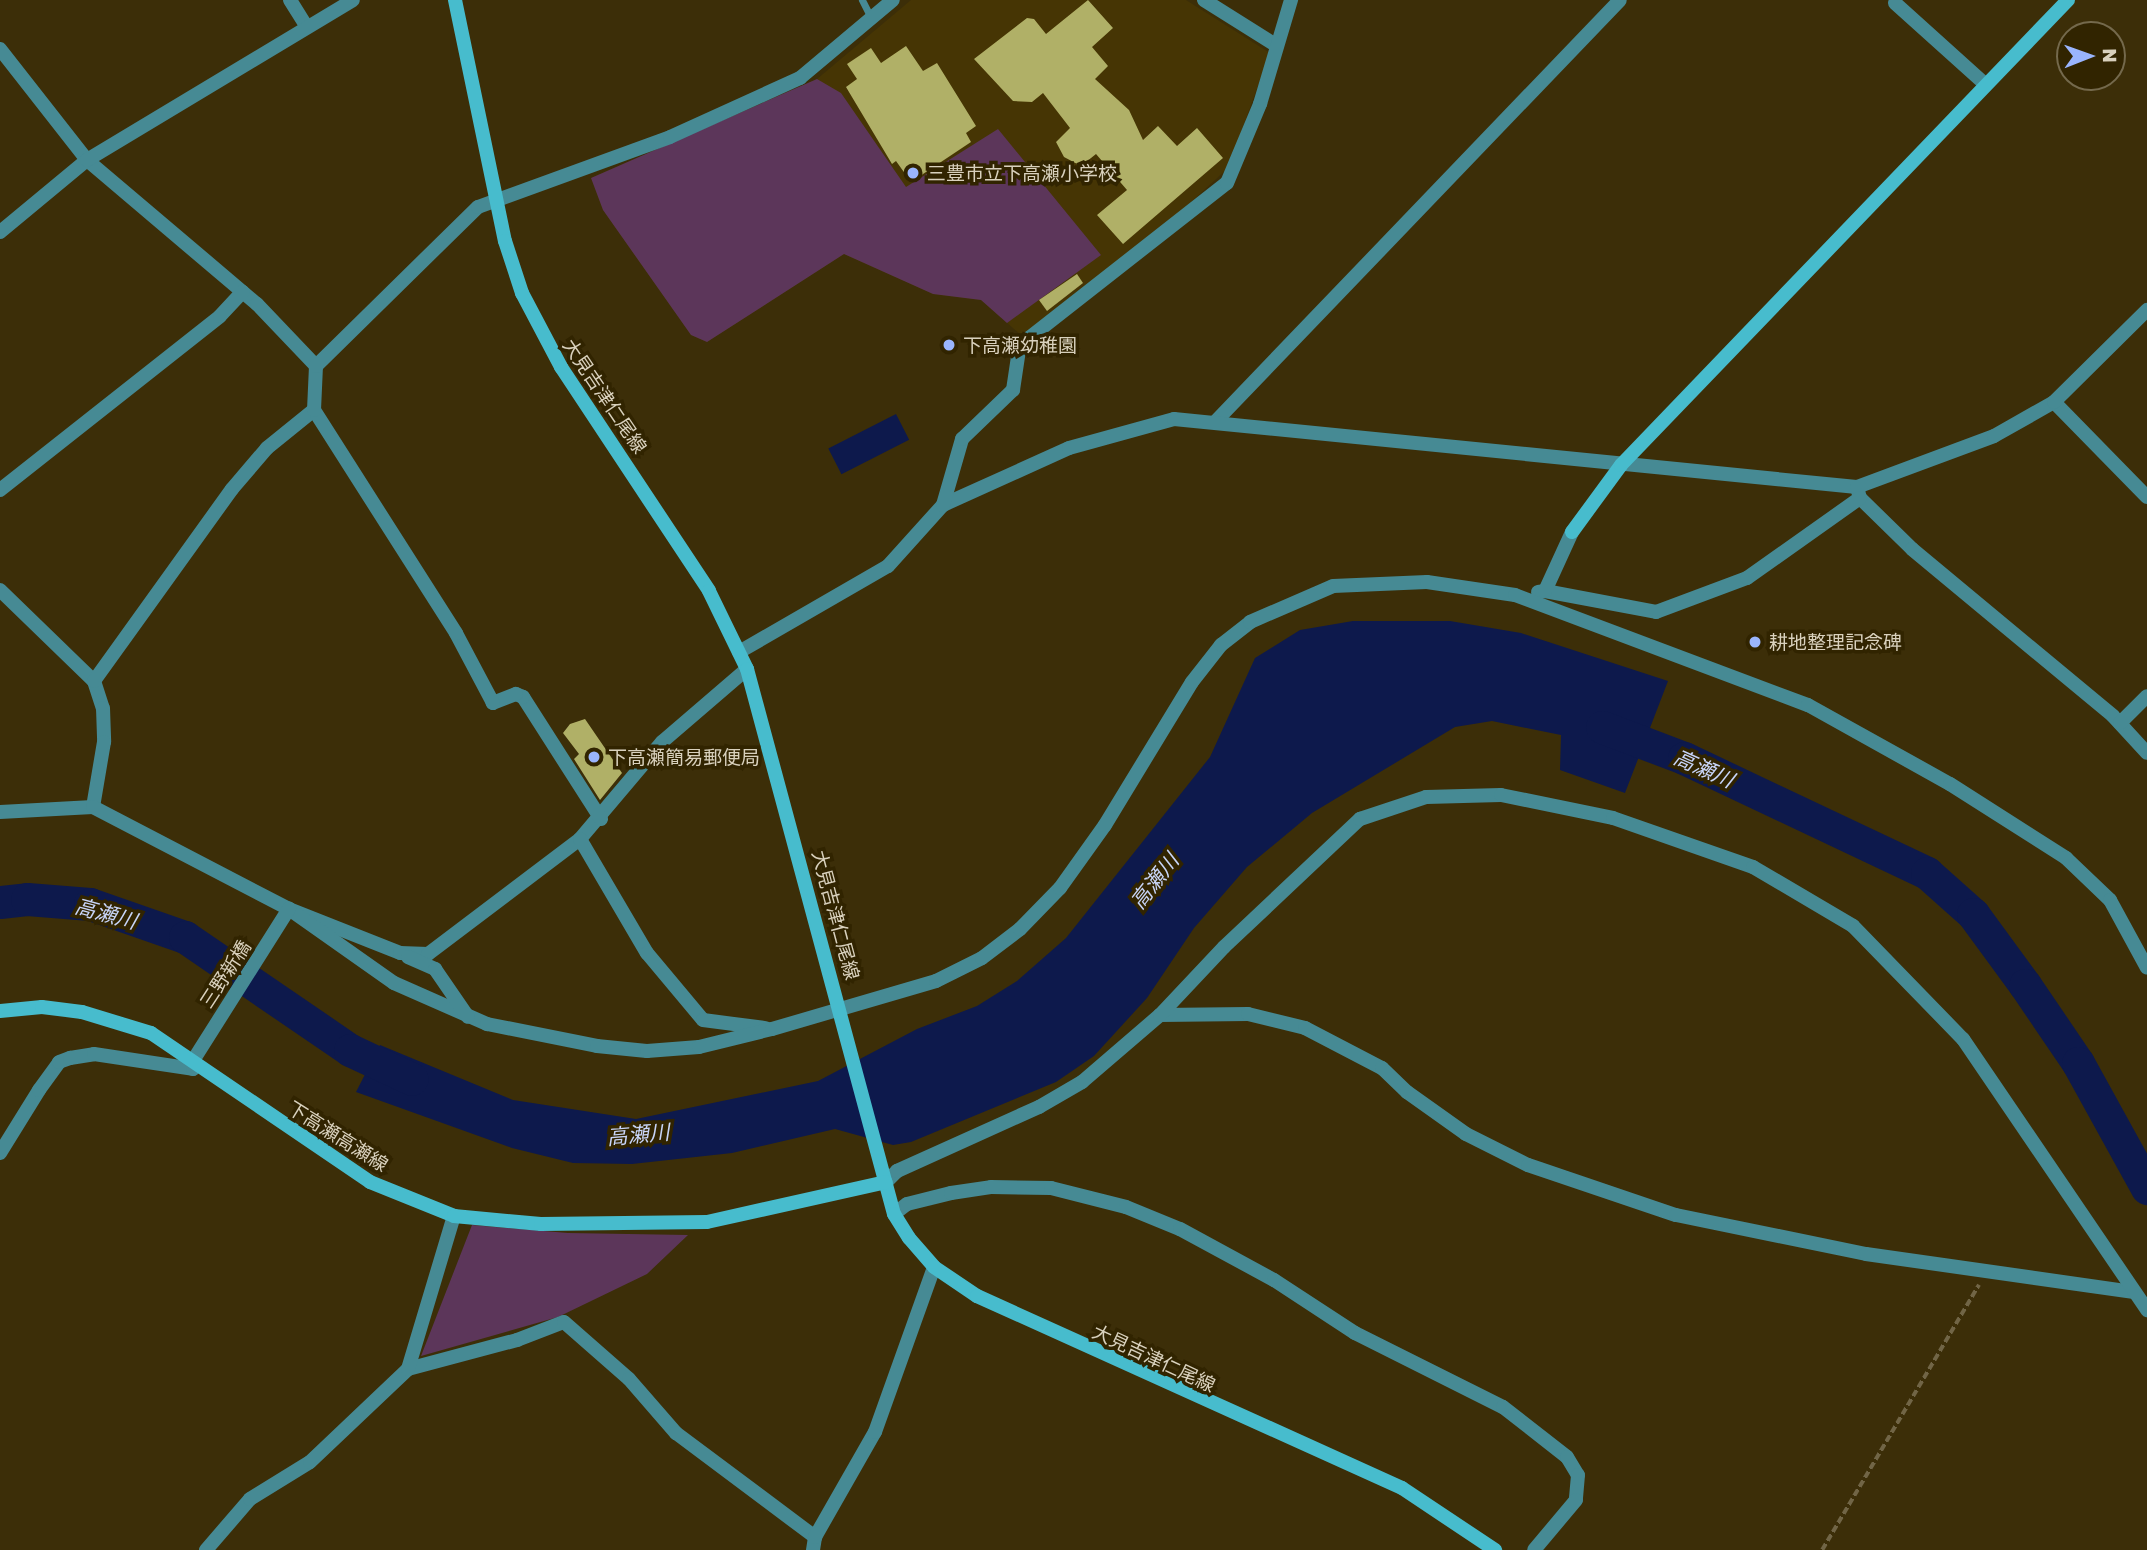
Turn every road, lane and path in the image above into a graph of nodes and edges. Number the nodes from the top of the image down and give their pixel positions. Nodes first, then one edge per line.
1 (290, 0) edge
2 (353, 0) edge
3 (455, 0) edge
4 (862, 0) edge
5 (893, 0) edge
6 (1204, 0) edge
7 (1291, 0) edge
8 (1620, 0) edge
9 (2068, 0) edge
10 (1895, 3) dead end
11 (871, 18) junction
12 (307, 27) junction
13 (1277, 47) junction
14 (0, 49) edge
15 (1986, 85) junction
16 (87, 160) junction
17 (497, 202) junction
18 (0, 232) edge
19 (242, 292) junction
20 (2147, 310) edge
21 (316, 366) junction
22 (2054, 402) junction
23 (313, 410) junction
24 (1216, 421) junction
25 (1621, 465) junction
26 (0, 490) edge
27 (1858, 492) junction
28 (2147, 497) edge
29 (943, 505) junction
30 (1572, 532) joint
31 (0, 590) edge
32 (1545, 591) junction
33 (1516, 595) junction
34 (739, 652) junction
35 (747, 669) junction
36 (94, 681) junction
37 (2147, 696) edge
38 (2120, 723) junction
39 (2147, 753) edge
40 (93, 807) junction
41 (0, 812) edge
42 (601, 819) junction
43 (580, 839) junction
44 (289, 909) junction
45 (400, 953) junction
46 (2147, 968) edge
47 (842, 1009) junction
48 (0, 1011) edge
49 (1160, 1015) junction
50 (468, 1017) junction
51 (772, 1029) junction
52 (194, 1059) junction
53 (0, 1153) edge
54 (886, 1182) junction
55 (894, 1214) junction
56 (454, 1216) junction
57 (934, 1267) junction
58 (1987, 1271) junction
59 (2132, 1292) junction
60 (2147, 1310) edge
61 (408, 1369) junction
62 (814, 1543) edge
63 (206, 1550) edge
64 (1495, 1550) edge
65 (1534, 1550) edge
66 (1822, 1550) edge

1 - 12 street
2 - 12 street
3 - 17 main road, 大見吉津仁尾線
4 - 11 lane
5 - 11 street
6 - 13 street
7 - 13 street
8 - 24 street
9 - 15 main road
10 - 15 street
11 - 17 street
12 - 16 street
13 - 29 street
14 - 16 street
15 - 25 main road
16 - 18 street
16 - 19 street
17 - 21 street
17 - 34 main road, 大見吉津仁尾線
19 - 21 street
19 - 26 street
20 - 22 street
21 - 23 street
22 - 27 street
22 - 28 street
23 - 36 street
23 - 42 street
24 - 25 street
24 - 29 street
25 - 27 street
25 - 30 main road
27 - 32 street
27 - 38 street
29 - 34 street
30 - 32 street
31 - 36 street
32 - 33 street
33 - 46 street
33 - 47 street
34 - 35 main road, 大見吉津仁尾線
35 - 42 street
35 - 47 main road, 大見吉津仁尾線
36 - 40 street
37 - 38 street
38 - 39 street
40 - 41 street
40 - 44 street
42 - 43 street
43 - 45 street
43 - 51 street
44 - 45 street
44 - 50 street
44 - 52 street, 三野新橋
45 - 50 street
47 - 51 street
47 - 54 main road, 大見吉津仁尾線
48 - 52 main road, 下高瀬高瀬線
49 - 54 street
49 - 58 street
49 - 59 street
50 - 51 street
52 - 53 street
52 - 56 main road, 下高瀬高瀬線
54 - 55 main road, 大見吉津仁尾線
54 - 56 main road, 下高瀬高瀬線
55 - 57 main road, 大見吉津仁尾線
55 - 65 street
56 - 61 street
57 - 62 street
57 - 64 main road, 大見吉津仁尾線
58 - 59 street
58 - 66 path
59 - 60 street
61 - 62 street
61 - 63 street

